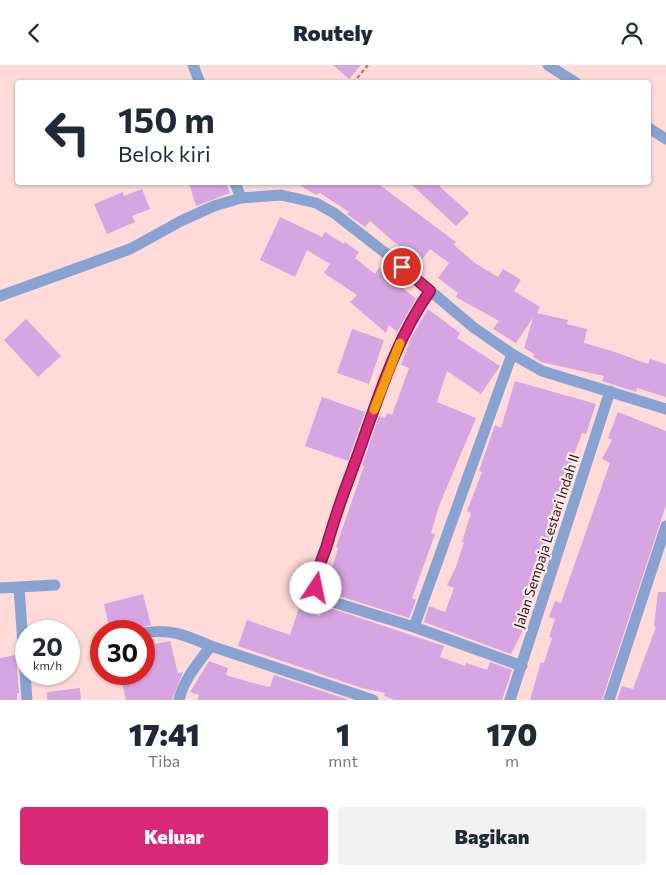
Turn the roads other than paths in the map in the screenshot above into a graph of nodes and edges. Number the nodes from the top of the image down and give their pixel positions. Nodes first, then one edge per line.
1 (194, 65) edge
2 (548, 65) edge
3 (199, 80) edge
4 (571, 80) edge
5 (651, 129) edge
6 (666, 139) edge
7 (236, 185) edge
8 (241, 198) junction
9 (430, 291) junction
10 (0, 296) edge
11 (512, 353) junction
12 (610, 391) junction
13 (666, 409) edge
14 (666, 526) edge
15 (663, 548) edge
16 (55, 585) dead end
17 (0, 588) edge
18 (19, 588) junction
19 (414, 627) junction
20 (155, 632) edge
21 (211, 646) junction
22 (522, 666) junction
23 (26, 700) edge
24 (179, 700) edge
25 (373, 700) edge
26 (510, 700) edge
27 (608, 700) edge

1 - 3 street
2 - 4 street
5 - 6 street
7 - 8 street
8 - 9 street
8 - 10 street
9 - 11 street
9 - 19 street
11 - 12 street
11 - 19 street
12 - 13 street
12 - 22 street, Jalan Sempaja Lestari Indah II
14 - 15 street
15 - 27 street
16 - 18 street
17 - 18 street
18 - 23 street
19 - 22 street
20 - 21 street
21 - 24 street
21 - 25 street
22 - 26 street, Jalan Sempaja Lestari Indah II

